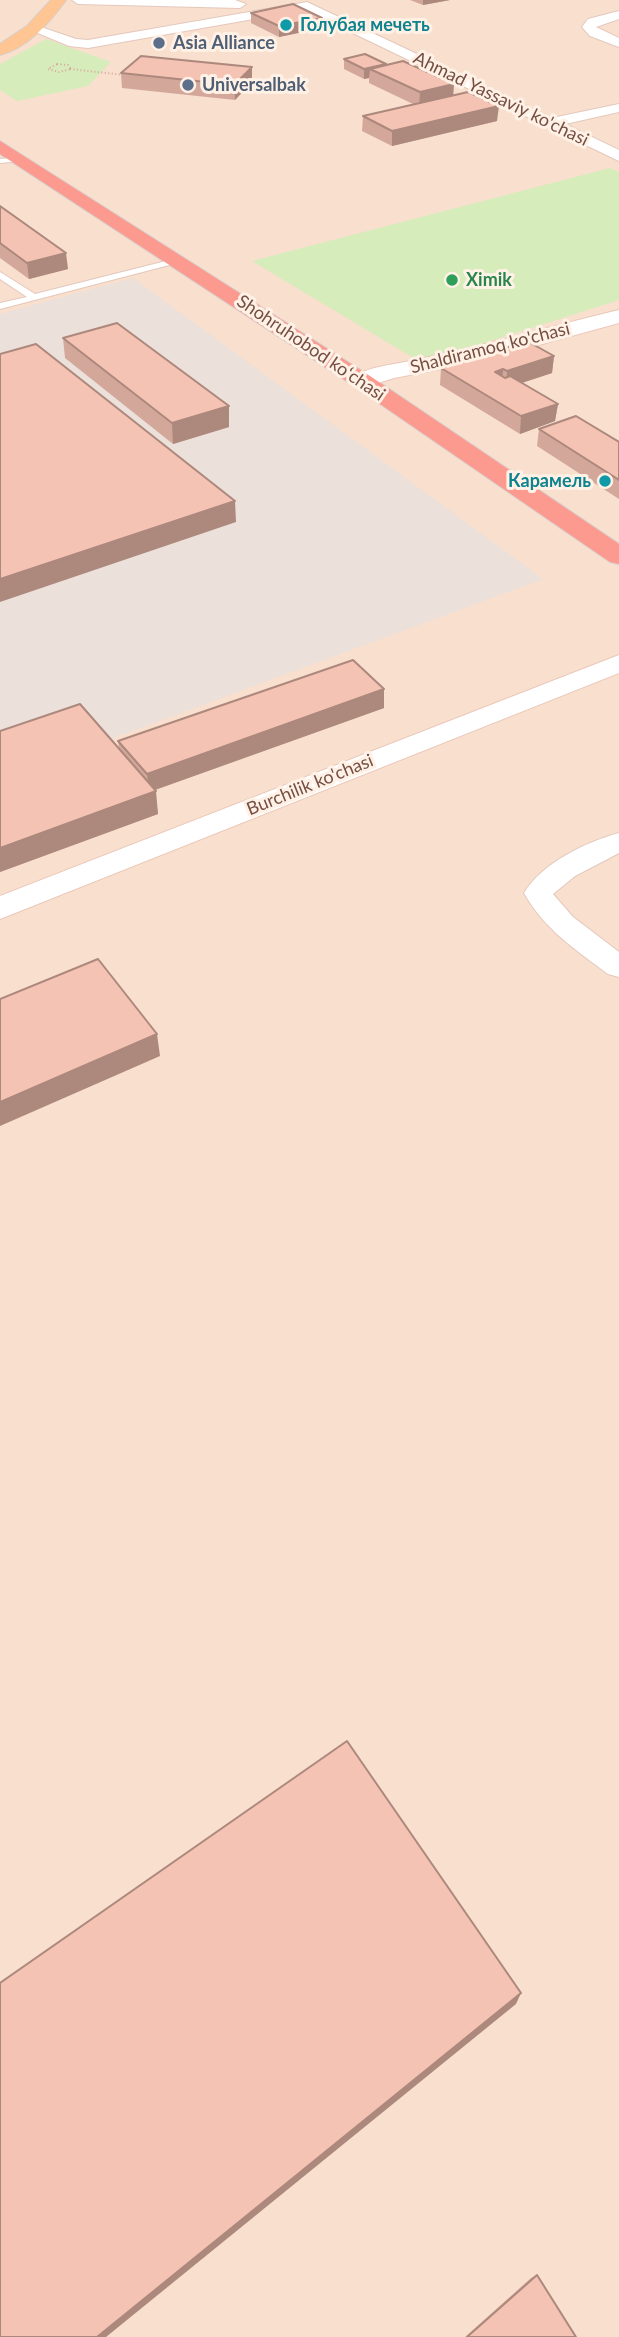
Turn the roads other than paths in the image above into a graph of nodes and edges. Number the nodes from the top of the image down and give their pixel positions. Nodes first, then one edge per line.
1 (59, 0) edge
2 (79, 0) edge
3 (227, 2) edge
4 (327, 2) dead end
5 (307, 6) junction
6 (619, 15) edge
7 (222, 22) junction
8 (35, 29) junction
9 (619, 43) edge
10 (0, 50) edge
11 (619, 108) edge
12 (0, 124) edge
13 (551, 124) junction
14 (0, 146) edge
15 (619, 156) edge
16 (10, 160) edge
17 (178, 260) junction
18 (0, 275) edge
19 (33, 298) junction
20 (274, 299) dead end
21 (0, 306) edge
22 (619, 316) edge
23 (366, 358) dead end
24 (388, 372) junction
25 (362, 381) junction
26 (412, 387) dead end
27 (619, 556) edge
28 (619, 663) edge
29 (619, 842) edge
30 (0, 908) edge
31 (619, 967) edge

1 - 8 main road
2 - 3 street
3 - 5 street
3 - 7 street
4 - 5 street
5 - 7 street
5 - 13 street, Ahmad Yassaviy ko'chasi
6 - 9 street
7 - 8 street
8 - 10 main road
11 - 13 street
12 - 20 highway, Shohruhobod koʻchasi
13 - 15 street, Ahmad Yassaviy ko'chasi
14 - 16 highway, Shohruhobod koʻchasi
16 - 17 highway, Shohruhobod koʻchasi
17 - 19 lane
17 - 25 highway, Shohruhobod koʻchasi
18 - 19 lane
19 - 21 lane
22 - 24 main road, Shaldiramoq ko'chasi
23 - 24 highway, Shohruhobod koʻchasi
24 - 25 main road, Shaldiramoq ko'chasi
24 - 26 highway, Shohruhobod koʻchasi
25 - 27 highway, Shohruhobod koʻchasi
28 - 30 main road, Burchilik ko'chasi
29 - 31 street

